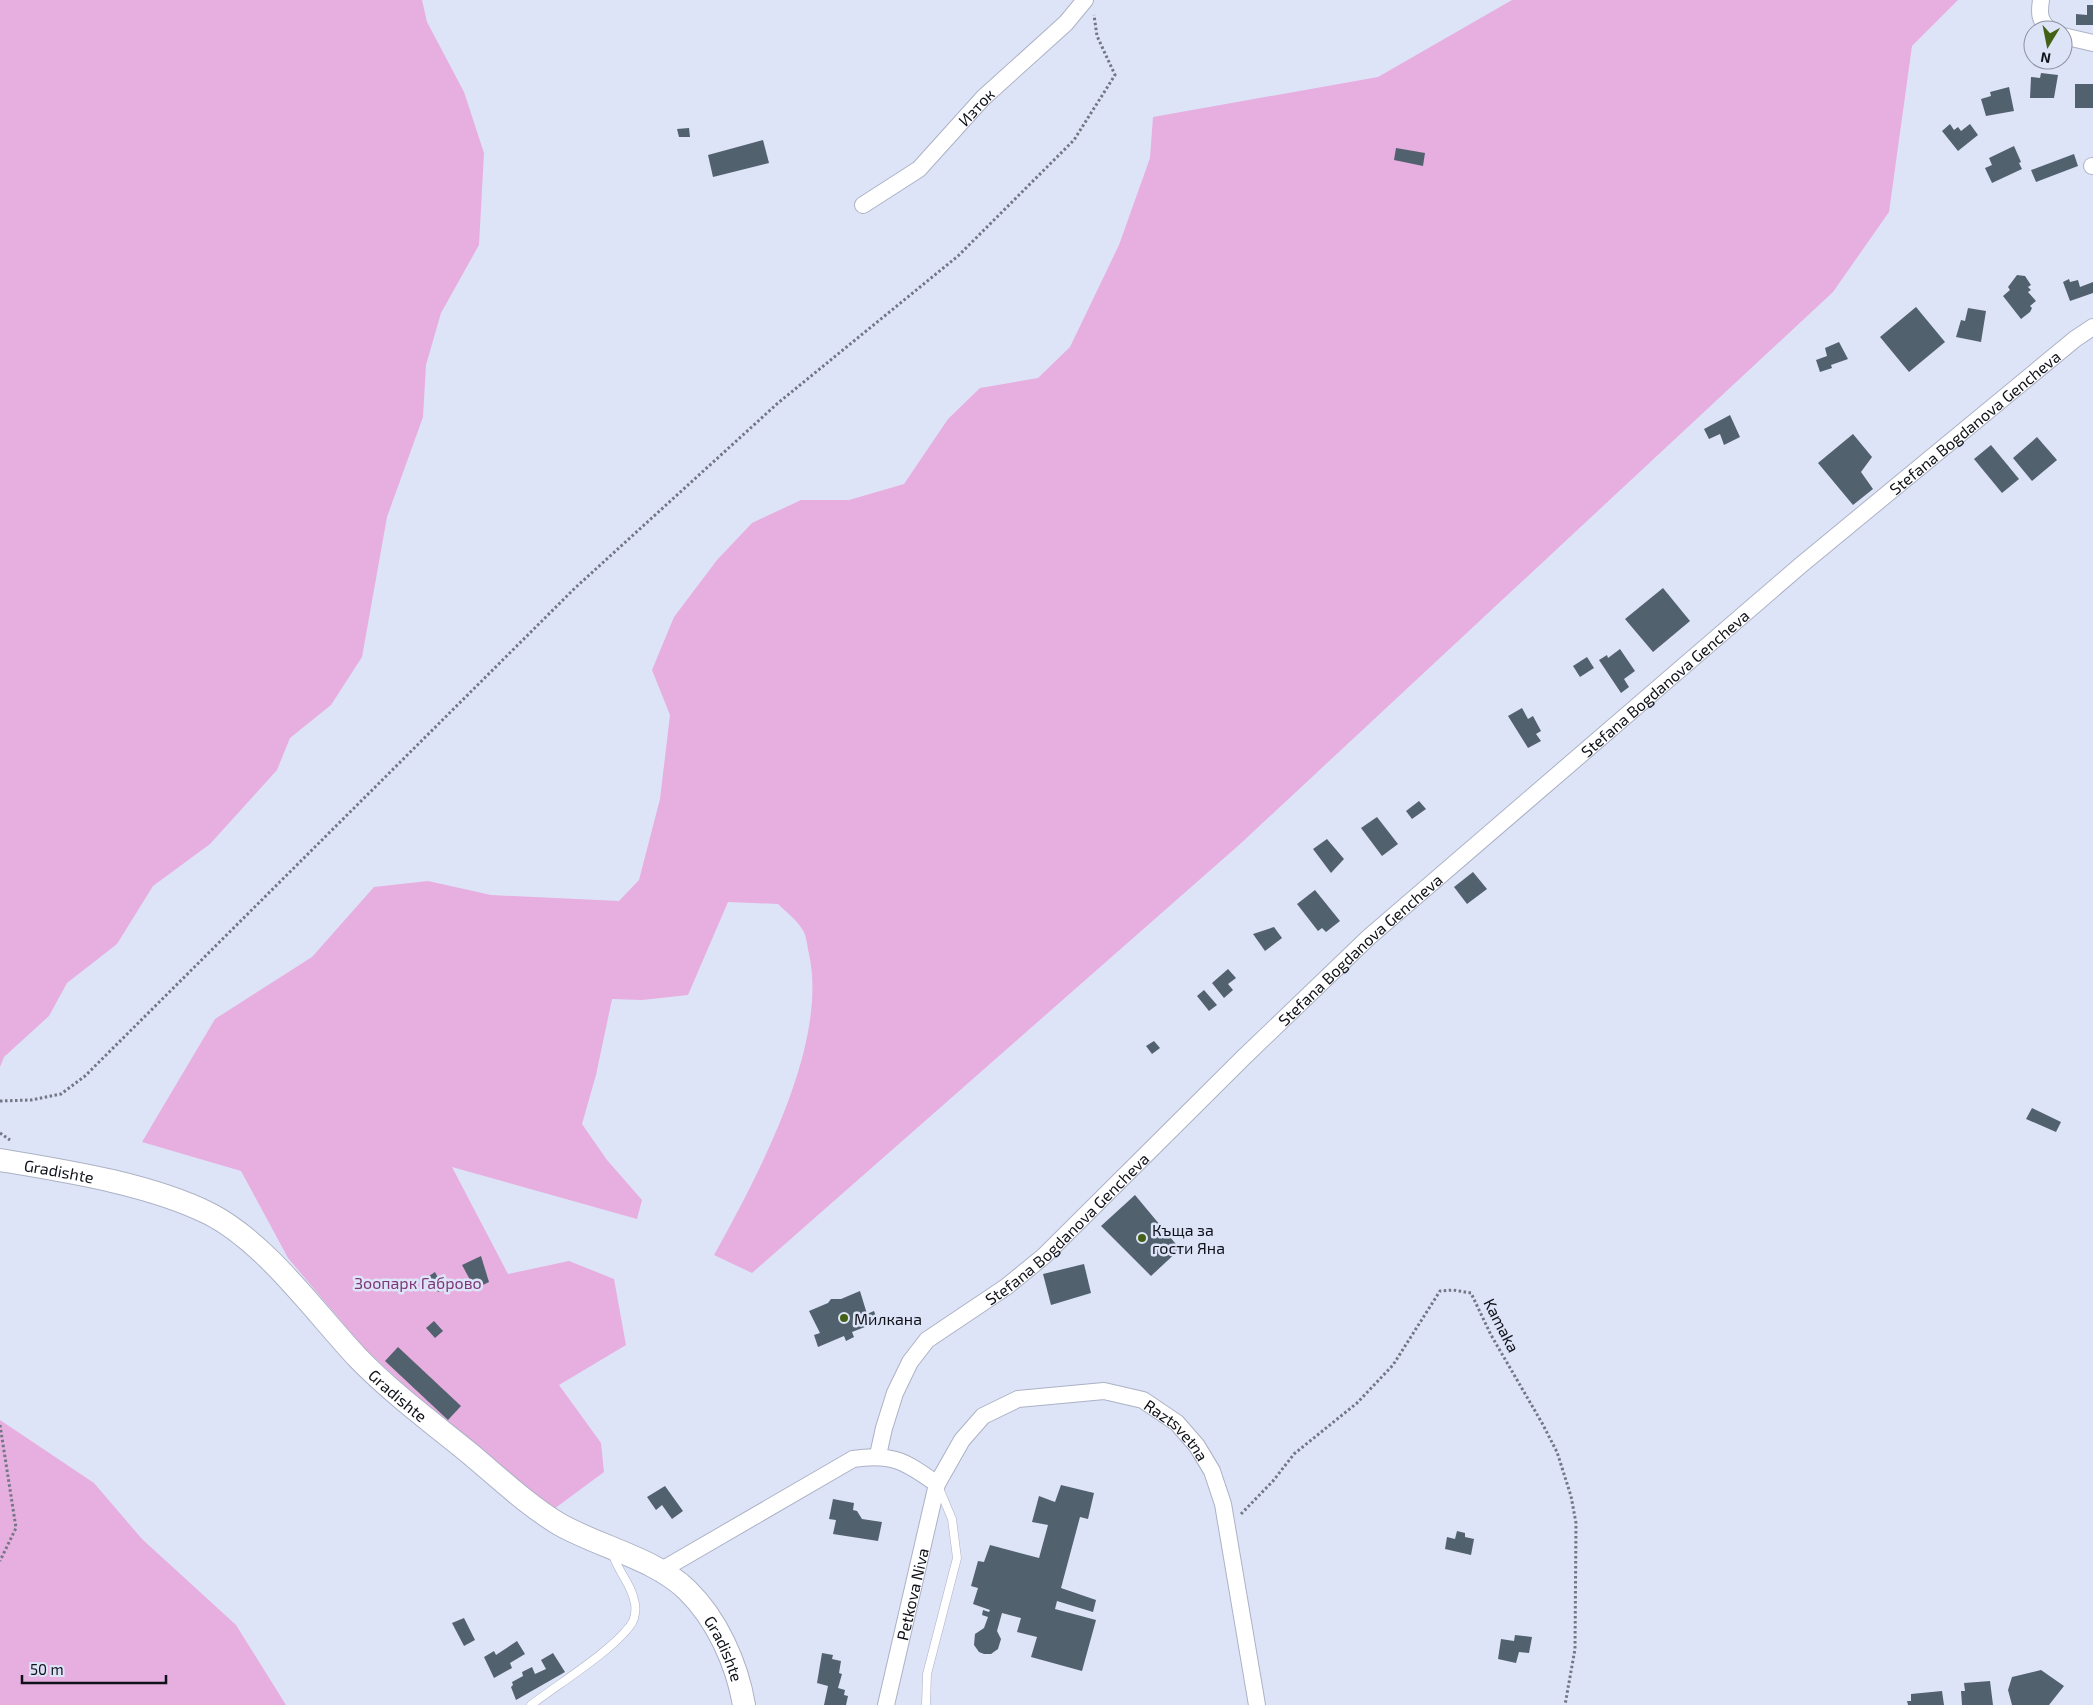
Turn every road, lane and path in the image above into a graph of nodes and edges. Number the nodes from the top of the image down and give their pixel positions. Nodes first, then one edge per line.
1 (2041, 0) edge
2 (1089, 4) edge
3 (2041, 20) edge
4 (2073, 38) edge
5 (2093, 43) edge
6 (863, 204) dead end
7 (2093, 328) edge
8 (0, 1101) edge
9 (0, 1160) edge
10 (0, 1426) edge
11 (878, 1455) junction
12 (937, 1484) junction
13 (1227, 1529) junction
14 (611, 1549) junction
15 (0, 1561) edge
16 (660, 1571) junction
17 (531, 1705) edge
18 (744, 1705) edge
19 (886, 1705) edge
20 (926, 1705) edge
21 (1257, 1705) edge
22 (1565, 1705) edge

1 - 3 street
2 - 6 street, Изток
2 - 8 path
4 - 5 street
7 - 11 street, Stefana Bogdanova Gencheva
9 - 14 street, Gradishte
10 - 15 path
11 - 12 street
11 - 16 street
12 - 13 street, Raztsvetna
12 - 19 street, Petkova Niva
12 - 20 lane
13 - 21 street, Raztsvetna
13 - 22 path, Kamaka
14 - 16 street, Gradishte
14 - 17 lane
16 - 18 street, Gradishte

